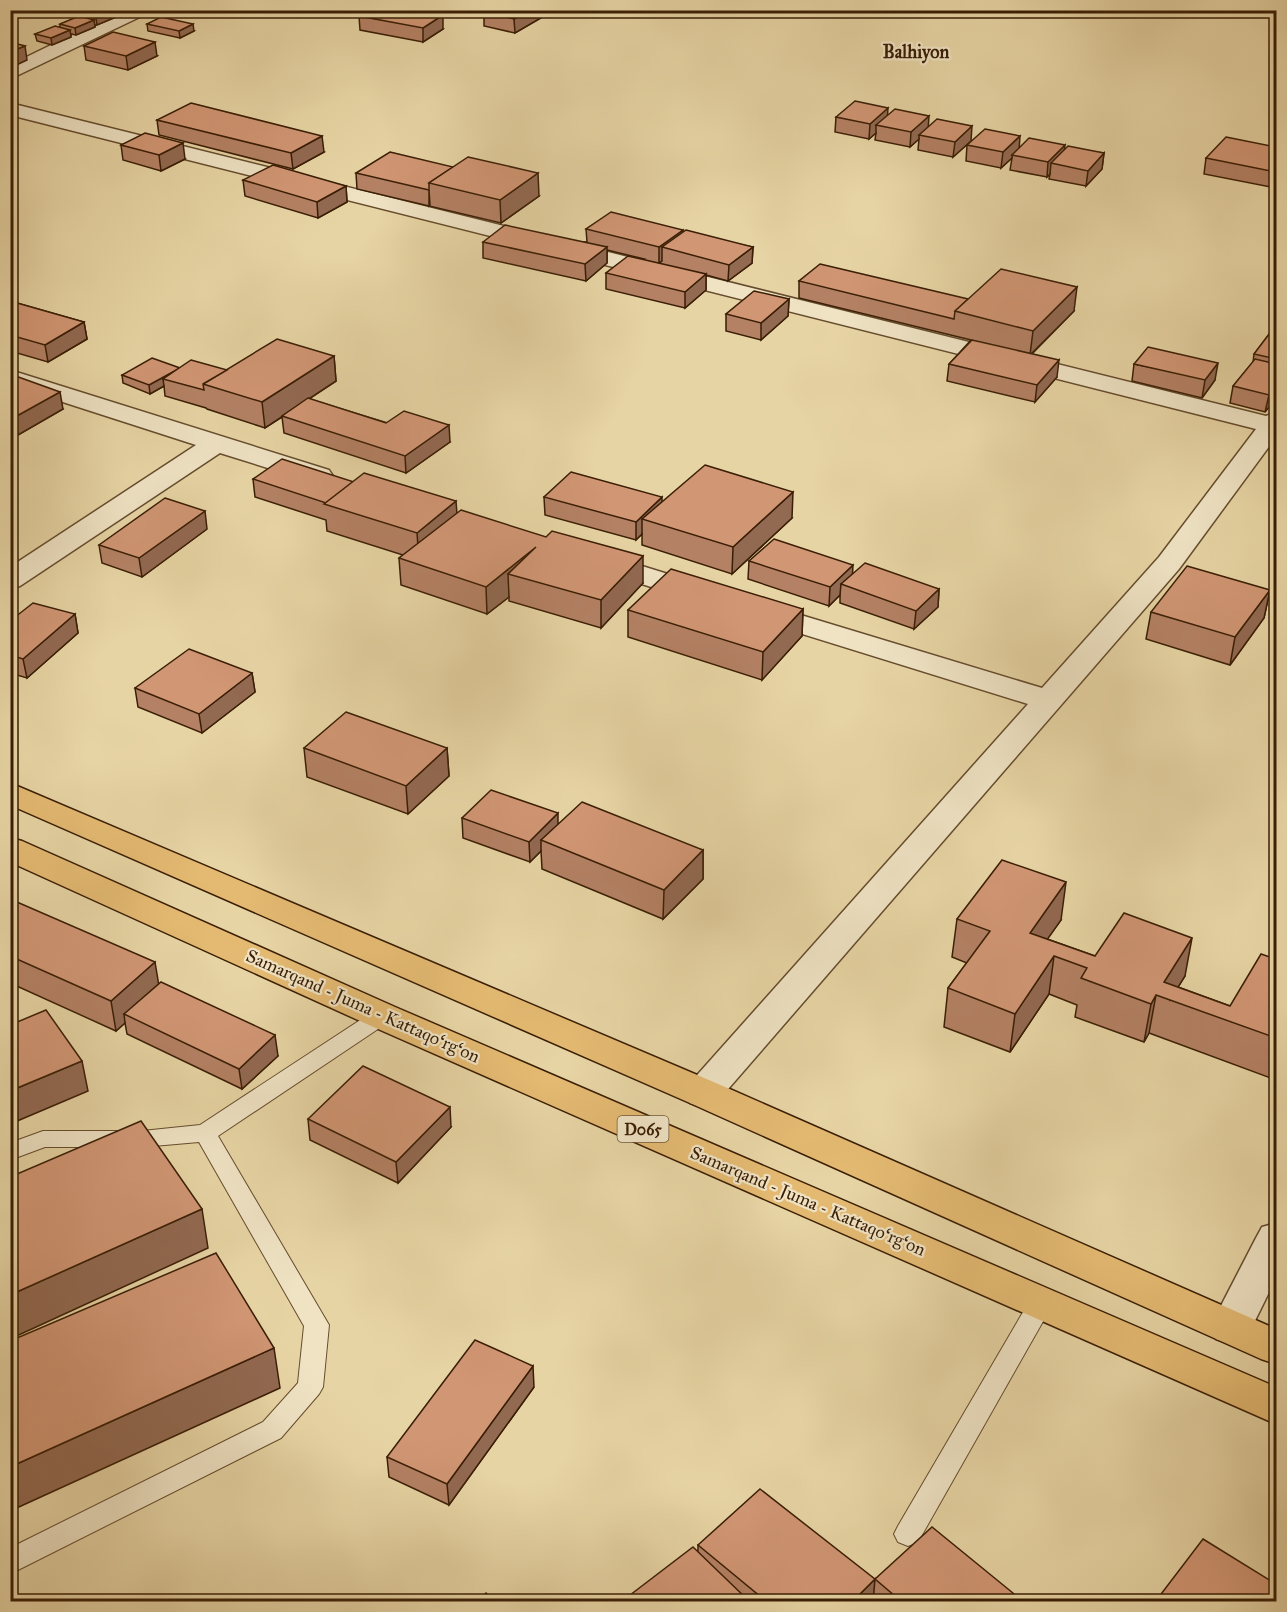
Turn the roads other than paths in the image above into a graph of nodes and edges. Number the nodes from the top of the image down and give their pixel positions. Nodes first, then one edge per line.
1 (139, 10) edge
2 (10, 73) edge
3 (10, 109) edge
4 (10, 377) edge
5 (1275, 424) edge
6 (215, 444) junction
7 (341, 483) edge
8 (580, 556) edge
9 (10, 580) edge
10 (1049, 700) junction
11 (10, 793) edge
12 (10, 849) edge
13 (382, 1016) junction
14 (703, 1093) junction
15 (205, 1133) junction
16 (10, 1152) edge
17 (1276, 1238) edge
18 (1042, 1302) junction
19 (1230, 1327) junction
20 (1276, 1347) edge
21 (1276, 1406) edge
22 (908, 1534) dead end
23 (10, 1562) edge

1 - 2 street
3 - 5 street
4 - 6 street
5 - 10 street
6 - 7 street
6 - 9 street
8 - 10 street
10 - 14 street
11 - 14 main road
12 - 13 main road, Samarqand - Juma - Kattaqo‘rg‘on / D065
13 - 15 lane
13 - 18 main road, Samarqand - Juma - Kattaqo‘rg‘on / D065
14 - 19 main road
15 - 16 lane
15 - 23 lane
17 - 19 street
18 - 21 main road, Samarqand - Juma - Kattaqo‘rg‘on / D065
18 - 22 lane
19 - 20 main road

